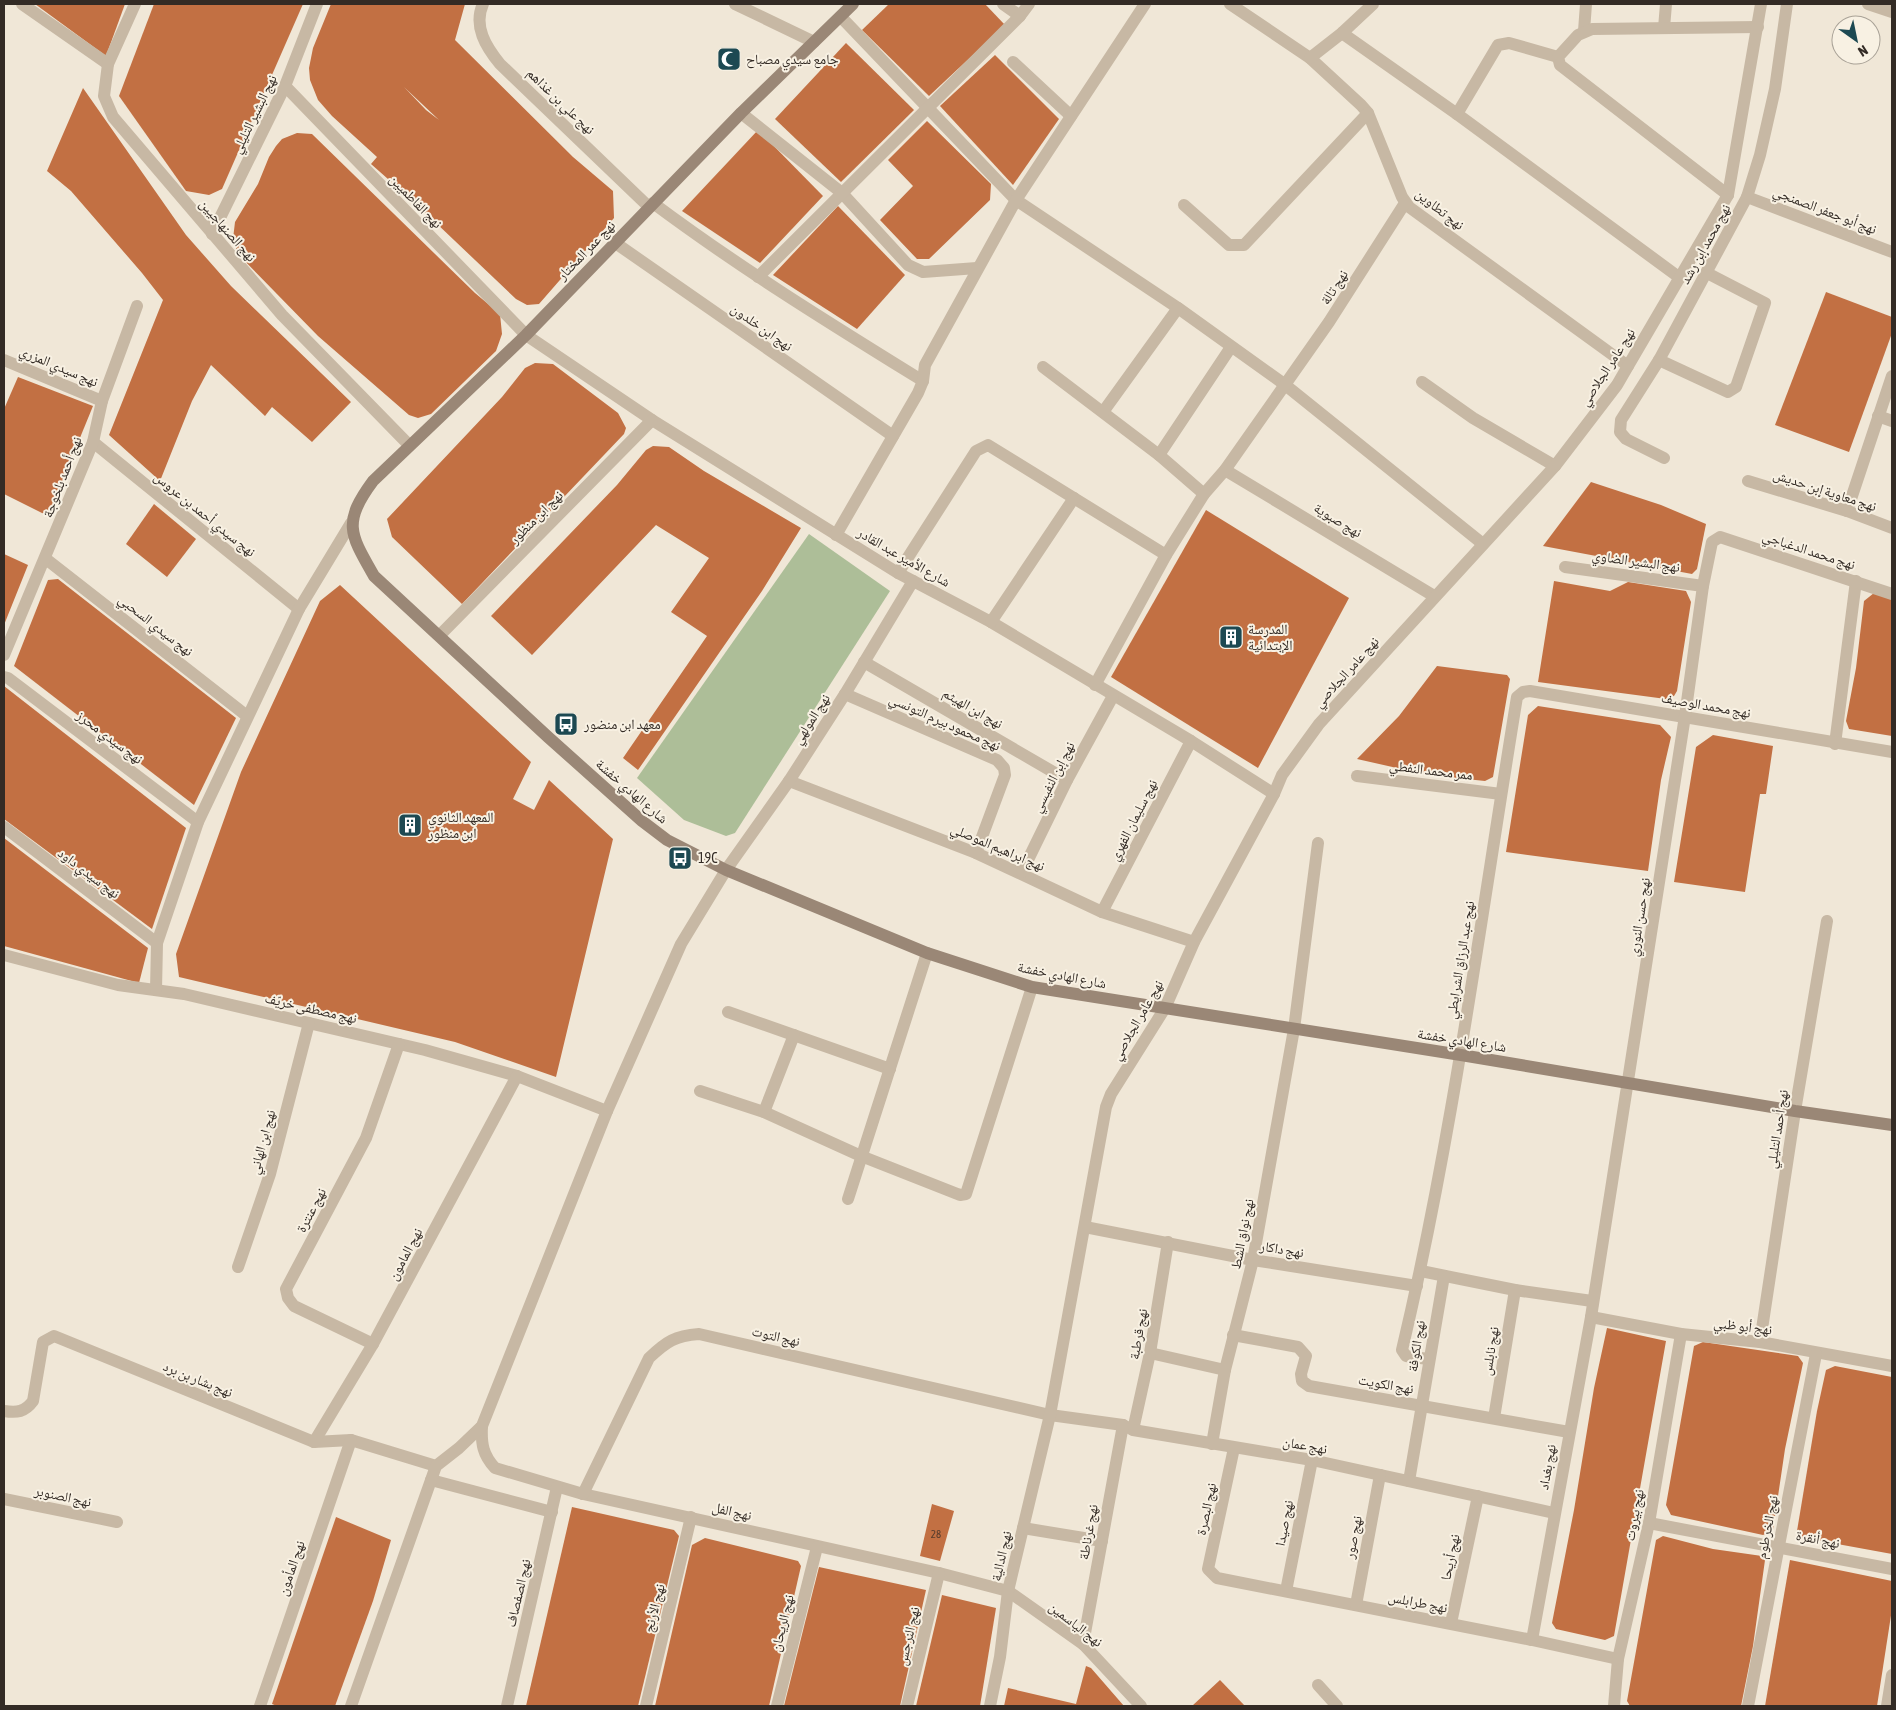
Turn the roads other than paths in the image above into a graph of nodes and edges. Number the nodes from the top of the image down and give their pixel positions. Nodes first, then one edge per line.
1 (22, 4) edge
2 (135, 4) edge
3 (317, 4) edge
4 (483, 4) edge
5 (735, 4) edge
6 (853, 4) edge
7 (1003, 4) edge
8 (1029, 4) edge
9 (1145, 4) edge
10 (1230, 4) edge
11 (1373, 4) edge
12 (1586, 4) edge
13 (1666, 4) edge
14 (1761, 4) edge
15 (1787, 4) edge
16 (1868, 4) edge
17 (1892, 12) edge
18 (1020, 16) junction
19 (840, 17) junction
20 (1758, 27) junction
21 (1664, 28) junction
22 (1584, 30) junction
23 (1342, 33) junction
24 (814, 42) junction
25 (1558, 57) junction
26 (1310, 58) junction
27 (1013, 62) dead end
28 (108, 64) junction
29 (285, 86) junction
30 (928, 107) junction
31 (742, 113) junction
32 (1368, 113) junction
33 (1457, 114) junction
34 (1071, 116) junction
35 (842, 193) junction
36 (1728, 195) junction
37 (1747, 197) junction
38 (1016, 200) junction
39 (1405, 203) junction
40 (651, 205) junction
41 (1184, 205) dead end
42 (212, 234) junction
43 (614, 242) junction
44 (1892, 252) edge
45 (977, 268) junction
46 (1707, 273) junction
47 (758, 277) junction
48 (1680, 278) junction
49 (136, 306) dead end
50 (1178, 308) junction
51 (526, 335) junction
52 (1231, 347) junction
53 (1659, 360) junction
54 (5, 364) edge
55 (1628, 366) junction
56 (1043, 367) dead end
57 (1892, 376) edge
58 (923, 381) junction
59 (1422, 382) dead end
60 (1284, 384) junction
61 (102, 401) junction
62 (1103, 412) junction
63 (1878, 416) junction
64 (652, 420) junction
65 (1892, 422) edge
66 (893, 436) junction
67 (92, 442) junction
68 (409, 445) junction
69 (1158, 455) junction
70 (1664, 458) dead end
71 (1555, 466) junction
72 (1225, 470) junction
73 (1748, 481) dead end
74 (1204, 494) junction
75 (1074, 498) junction
76 (1847, 511) junction
77 (351, 523) junction
78 (1892, 528) edge
79 (836, 535) junction
80 (1716, 539) joint
81 (1483, 544) junction
82 (1166, 555) junction
83 (46, 559) junction
84 (1565, 567) dead end
85 (898, 573) junction
86 (913, 581) junction
87 (1856, 581) junction
88 (1703, 586) junction
89 (1892, 594) edge
90 (1434, 596) junction
91 (299, 609) junction
92 (991, 622) junction
93 (440, 635) junction
94 (4, 655) edge
95 (864, 662) junction
96 (4, 678) edge
97 (1095, 685) junction
98 (845, 694) junction
99 (1113, 696) junction
100 (1517, 698) joint
101 (247, 716) junction
102 (1685, 716) junction
103 (1191, 741) junction
104 (1835, 744) junction
105 (1892, 752) edge
106 (1357, 776) dead end
107 (1067, 780) junction
108 (789, 781) junction
109 (1274, 794) junction
110 (1501, 794) junction
111 (198, 822) junction
112 (4, 828) edge
113 (1318, 843) dead end
114 (976, 853) junction
115 (726, 870) junction
116 (1022, 872) junction
117 (1102, 912) junction
118 (1827, 921) dead end
119 (1194, 942) junction
120 (157, 943) junction
121 (927, 953) junction
122 (4, 955) edge
123 (1032, 987) junction
124 (156, 990) junction
125 (1165, 1008) junction
126 (728, 1012) dead end
127 (309, 1024) junction
128 (1294, 1029) junction
129 (794, 1035) junction
130 (399, 1044) junction
131 (1461, 1055) junction
132 (890, 1069) junction
133 (517, 1076) junction
134 (1628, 1083) junction
135 (700, 1091) dead end
136 (607, 1111) junction
137 (1794, 1111) junction
138 (764, 1112) junction
139 (1892, 1125) edge
140 (861, 1156) junction
141 (848, 1199) dead end
142 (1084, 1227) junction
143 (1168, 1242) junction
144 (1253, 1260) junction
145 (238, 1267) dead end
146 (1420, 1271) junction
147 (1444, 1276) junction
148 (1417, 1286) junction
149 (1515, 1290) junction
150 (1592, 1301) junction
151 (1590, 1317) junction
152 (1233, 1334) junction
153 (1681, 1334) junction
154 (1760, 1342) junction
155 (373, 1344) junction
156 (1150, 1353) junction
157 (1816, 1354) junction
158 (1428, 1359) junction
159 (1892, 1366) edge
160 (1224, 1370) junction
161 (1423, 1405) junction
162 (4, 1411) edge
163 (1050, 1415) junction
164 (1494, 1418) junction
165 (482, 1426) junction
166 (1128, 1428) junction
167 (1569, 1432) junction
168 (351, 1440) junction
169 (314, 1442) junction
170 (1212, 1444) junction
171 (1234, 1448) junction
172 (1312, 1460) junction
173 (436, 1466) junction
174 (1380, 1474) junction
175 (431, 1480) junction
176 (1409, 1481) junction
177 (557, 1487) junction
178 (583, 1494) junction
179 (1478, 1496) junction
180 (4, 1499) edge
181 (552, 1512) junction
182 (1554, 1513) junction
183 (692, 1518) junction
184 (117, 1522) dead end
185 (1649, 1523) junction
186 (1023, 1528) junction
187 (1102, 1541) junction
188 (817, 1546) junction
189 (1778, 1546) junction
190 (1892, 1569) edge
191 (939, 1573) junction
192 (1212, 1575) joint
193 (1008, 1591) junction
194 (1286, 1591) junction
195 (1356, 1605) junction
196 (1451, 1623) junction
197 (1532, 1640) junction
198 (1083, 1644) junction
199 (1618, 1659) junction
200 (1892, 1674) edge
201 (1318, 1685) dead end
202 (1613, 1704) edge
203 (260, 1706) edge
204 (351, 1706) edge
205 (507, 1706) edge
206 (646, 1706) edge
207 (777, 1706) edge
208 (907, 1706) edge
209 (990, 1706) edge
210 (1141, 1706) edge
211 (1337, 1706) edge
212 (1748, 1706) edge
213 (1887, 1706) edge

1 - 28 street
2 - 28 street, نهج الصنهاجيين
3 - 29 street, نهج البشير التليلي
4 - 40 street, نهج علي بن غذاهم
5 - 24 street
6 - 19 street, نهج عمر المختار
7 - 18 street
8 - 18 street
9 - 34 street
10 - 26 street, نهج تطاوين
11 - 23 street
12 - 22 street
13 - 21 street
14 - 20 street, نهج عامر الجلاصي
15 - 37 street, نهج محمد إبن رشد
16 - 17 street
18 - 30 street
19 - 24 street, نهج عمر المختار
19 - 30 street
20 - 21 street
20 - 36 street, نهج عامر الجلاصي
21 - 22 street
22 - 25 street
23 - 26 street
23 - 33 street
24 - 31 street, نهج عمر المختار
25 - 33 street
25 - 36 street
26 - 32 street, نهج تطاوين
27 - 34 street
28 - 42 street, نهج الصنهاجيين
29 - 42 street, نهج البشير التليلي
29 - 51 street, نهج الفاطميين
30 - 35 street
30 - 38 street
31 - 35 street
31 - 40 street, نهج عمر المختار
32 - 39 street, نهج تطاوين
32 - 41 street
33 - 48 street
34 - 38 street
35 - 45 street
35 - 47 street
36 - 48 street, نهج عامر الجلاصي
37 - 44 street, نهج أبو جعفر الصمنجي
37 - 46 street, نهج محمد إبن رشد
38 - 45 street
38 - 50 street
39 - 55 street, نهج تطاوين
39 - 60 street, نهج تالة
40 - 43 street, نهج عمر المختار
40 - 47 street, نهج علي بن غذاهم
42 - 68 street, نهج الصنهاجيين
43 - 51 street, نهج عمر المختار
43 - 66 street, نهج ابن خلدون
45 - 58 street
46 - 53 street, نهج محمد إبن رشد
46 - 53 street
47 - 58 street, نهج علي بن غذاهم
48 - 55 street, نهج عامر الجلاصي
49 - 61 street, نهج أحمد بلخوجة
50 - 52 street
50 - 62 street
51 - 64 street, شارع الأمير عبد القادر
51 - 68 street, نهج عمر المختار
52 - 60 street
52 - 69 street
53 - 70 street, نهج محمد إبن رشد
54 - 61 street, نهج سيدي المزري
55 - 71 street, نهج عامر الجلاصي
56 - 62 street
57 - 63 street
58 - 66 street
59 - 71 street
60 - 72 street, نهج تالة
60 - 81 street
61 - 67 street, نهج أحمد بلخوجة
62 - 69 street
63 - 65 street
63 - 76 street
64 - 79 street, شارع الأمير عبد القادر
64 - 93 street, نهج ابن منظور
66 - 79 street
67 - 83 street, نهج أحمد بلخوجة
67 - 91 street, نهج سيدي أحمد بن عروس
68 - 77 street, نهج عمر المختار
69 - 74 street
71 - 81 street, نهج عامر الجلاصي
72 - 74 street, نهج تالة
72 - 90 street, نهج صبوية
73 - 76 street, نهج معاوية إبن حديش
74 - 82 street, نهج تالة
75 - 82 street
75 - 85 street
75 - 92 street
76 - 78 street, نهج معاوية إبن حديش
77 - 91 street
77 - 93 street, شارع الهادي خفشة
79 - 85 street, شارع الأمير عبد القادر
80 - 87 street, نهج محمد الدغباجي
80 - 88 street, نهج حسن النوري
81 - 90 street, نهج عامر الجلاصي
82 - 97 street, نهج تالة
83 - 94 street, نهج أحمد بلخوجة
83 - 101 street, نهج سيدي السحبي
84 - 88 street, نهج البشير الضاوي
85 - 86 street, شارع الأمير عبد القادر
86 - 92 street, شارع الأمير عبد القادر
86 - 95 street, نهج المولهي
87 - 89 street, نهج محمد الدغباجي
87 - 104 street
88 - 102 street, نهج حسن النوري
90 - 109 street, نهج عامر الجلاصي
91 - 101 street
92 - 97 street, شارع الأمير عبد القادر
93 - 115 street, شارع الهادي خفشة
95 - 98 street, نهج المولهي
95 - 107 street, نهج ابن الهيثم
96 - 111 street, نهج سيدي محرز
97 - 99 street, شارع الأمير عبد القادر
98 - 108 street, نهج المولهي
98 - 114 street, نهج محمود بيرم التونسي
99 - 103 street, شارع الأمير عبد القادر
99 - 107 street, نهج إبن النفيسي
100 - 102 street, نهج محمد الوصيف
100 - 110 street, نهج عبد الرزاق الشرايطي
101 - 111 street
102 - 104 street, نهج محمد الوصيف
102 - 134 street, نهج حسن النوري
103 - 109 street, شارع الأمير عبد القادر
103 - 117 street, نهج سليمان الفهري
104 - 105 street, نهج محمد الوصيف
106 - 110 street, ممر محمد النفطي
107 - 116 street, نهج إبن النفيسي
108 - 114 street, نهج ابراهيم الموصلي
108 - 115 street, نهج المولهي
109 - 119 street, نهج عامر الجلاصي
110 - 131 street, نهج عبد الرزاق الشرايطي
111 - 120 street
112 - 120 street, نهج سيدي داود
113 - 128 street, نهج نواق الشط
114 - 116 street, نهج ابراهيم الموصلي
115 - 121 street, شارع الهادي خفشة
115 - 136 street, نهج المولهي
116 - 117 street, نهج ابراهيم الموصلي
117 - 119 street, نهج ابراهيم الموصلي
118 - 137 street, نهج أحمد التليلي
119 - 125 street, نهج عامر الجلاصي
120 - 124 street
121 - 123 street, شارع الهادي خفشة
121 - 132 street
122 - 124 street, نهج مصطفى خريّف
123 - 125 street, شارع الهادي خفشة
123 - 140 street
124 - 127 street, نهج مصطفى خريّف
125 - 128 street, شارع الهادي خفشة
125 - 142 street, نهج عامر الجلاصي
126 - 129 street
127 - 130 street, نهج مصطفى خريّف
127 - 145 street, نهج ابن الهاني
128 - 131 street, شارع الهادي خفشة
128 - 144 street, نهج نواق الشط
129 - 132 street
129 - 138 street
130 - 133 street, نهج مصطفى خريّف
130 - 155 street, نهج عنترة
131 - 134 street, شارع الهادي خفشة
131 - 146 street, نهج عبد الرزاق الشرايطي
132 - 140 street
133 - 136 street, نهج مصطفى خريّف
133 - 155 street, نهج المامون
134 - 137 street, شارع الهادي خفشة
134 - 150 street, نهج حسن النوري
135 - 138 street
136 - 165 street, نهج المولهي
137 - 139 street, شارع الهادي خفشة
137 - 154 street, نهج أحمد التليلي
138 - 140 street
140 - 141 street
142 - 143 street, نهج داكار
142 - 163 street, نهج عامر الجلاصي
143 - 144 street, نهج داكار
143 - 156 street, نهج قرطبة
144 - 148 street, نهج داكار
144 - 152 street, نهج نواق الشط
146 - 147 street
146 - 148 street, نهج عبد الرزاق الشرايطي
147 - 149 street
147 - 158 street, نهج الكوفة
148 - 158 street, نهج عبد الرزاق الشرايطي
149 - 150 street
149 - 164 street, نهج نابلس
150 - 151 street, نهج بغداد
151 - 153 street, نهج أبو ظبي
151 - 167 street, نهج بغداد
152 - 160 street, نهج نواق الشط
152 - 161 street, نهج الكويت
153 - 154 street, نهج أبو ظبي
153 - 185 street, نهج بيروت
154 - 157 street, نهج أبو ظبي
155 - 169 street, نهج المامون
156 - 160 street
156 - 166 street, نهج قرطبة
157 - 159 street, نهج أبو ظبي
157 - 189 street, نهج الخرطوم
158 - 161 street, نهج الكوفة
160 - 170 street, نهج نواق الشط
161 - 164 street, نهج الكويت
161 - 176 street, نهج الكوفة
162 - 169 street, نهج بشار بن برد
163 - 166 street, نهج عمان
163 - 178 street, نهج التوت
163 - 186 street, نهج الدالية
164 - 167 street, نهج الكويت
165 - 173 street
165 - 177 street, نهج الفل
166 - 170 street, نهج عمان
166 - 187 street, نهج غرناطة
167 - 182 street, نهج بغداد
168 - 169 street, نهج بشار بن برد
168 - 173 street, نهج بشار بن برد
168 - 203 street, نهج المأمون
170 - 171 street, نهج عمان
171 - 172 street, نهج عمان
171 - 192 street, نهج البصرة
172 - 174 street, نهج عمان
172 - 194 street, نهج صيدا
173 - 175 street
174 - 176 street, نهج عمان
174 - 195 street, نهج صور
175 - 181 street
175 - 204 street
176 - 179 street, نهج عمان
177 - 178 street, نهج الفل
177 - 181 street, نهج الصفصاف
178 - 183 street, نهج الفل
179 - 182 street, نهج عمان
179 - 196 street, نهج أريحا
180 - 184 street, نهج الصنوبر
181 - 205 street, نهج الصفصاف
182 - 197 street, نهج بغداد
183 - 188 street, نهج الفل
183 - 206 street, نهج الأرنج
185 - 189 street, نهج أنقرة
185 - 199 street, نهج بيروت
186 - 187 street
186 - 193 street, نهج الدالية
187 - 198 street, نهج غرناطة
188 - 191 street, نهج الفل
188 - 207 street, نهج الريحان
189 - 190 street, نهج أنقرة
189 - 212 street, نهج الخرطوم
191 - 193 street, نهج الفل
191 - 208 street, نهج النرجس
192 - 194 street, نهج طرابلس
193 - 198 street, نهج الياسمين
193 - 209 street, نهج الدالية
194 - 195 street, نهج طرابلس
195 - 196 street, نهج طرابلس
196 - 197 street, نهج طرابلس
197 - 199 street, نهج طرابلس
198 - 210 street, نهج الياسمين
199 - 202 street, نهج بيروت
200 - 213 street
201 - 211 street

